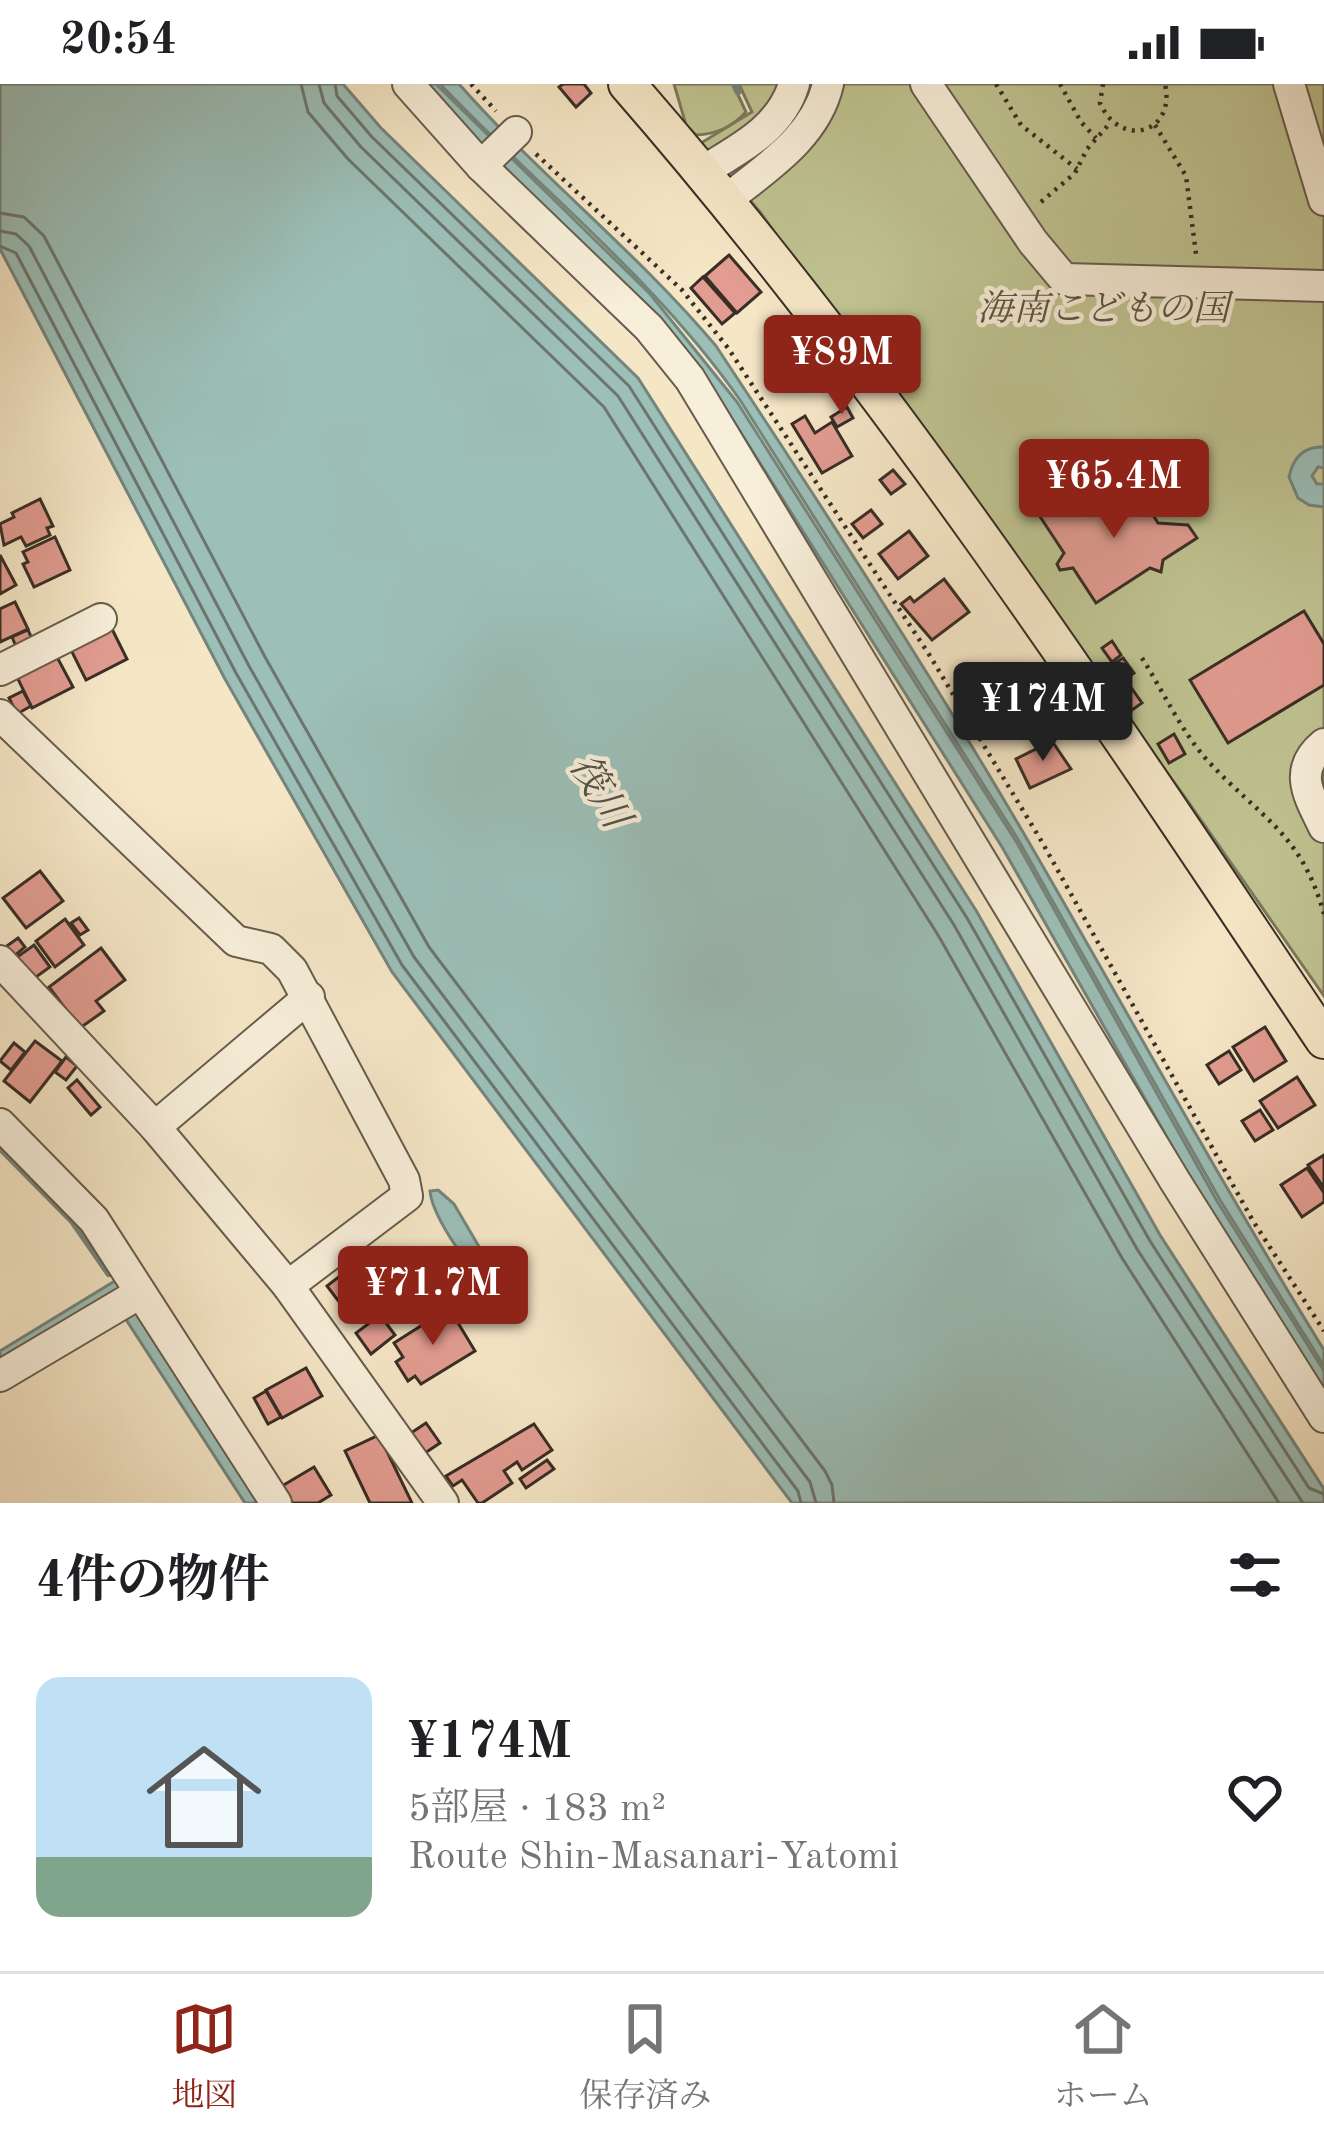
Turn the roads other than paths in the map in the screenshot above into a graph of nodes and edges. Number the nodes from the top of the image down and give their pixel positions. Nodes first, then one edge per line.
1 (408, 84) edge
2 (627, 84) edge
3 (794, 84) edge
4 (828, 84) edge
5 (926, 84) edge
6 (1289, 84) edge
7 (513, 134) road end
8 (484, 163) junction
9 (715, 186) junction
10 (1324, 200) edge
11 (1324, 286) edge
12 (101, 619) dead end
13 (0, 670) edge
14 (0, 715) edge
15 (1324, 744) edge
16 (1324, 827) edge
17 (0, 961) edge
18 (309, 997) junction
19 (1324, 1040) edge
20 (0, 1124) edge
21 (155, 1127) junction
22 (288, 1286) junction
23 (130, 1299) junction
24 (0, 1376) edge
25 (1324, 1417) edge
26 (277, 1503) edge
27 (443, 1503) edge

1 - 8 street
2 - 9 main road
3 - 9 street
4 - 9 street
5 - 11 street
6 - 10 street
7 - 8 street
8 - 25 street
9 - 19 main road
12 - 13 street
14 - 18 street
15 - 16 street
17 - 21 street
18 - 21 street
18 - 22 street
20 - 23 street
21 - 22 street
22 - 27 street
23 - 24 street
23 - 26 street

